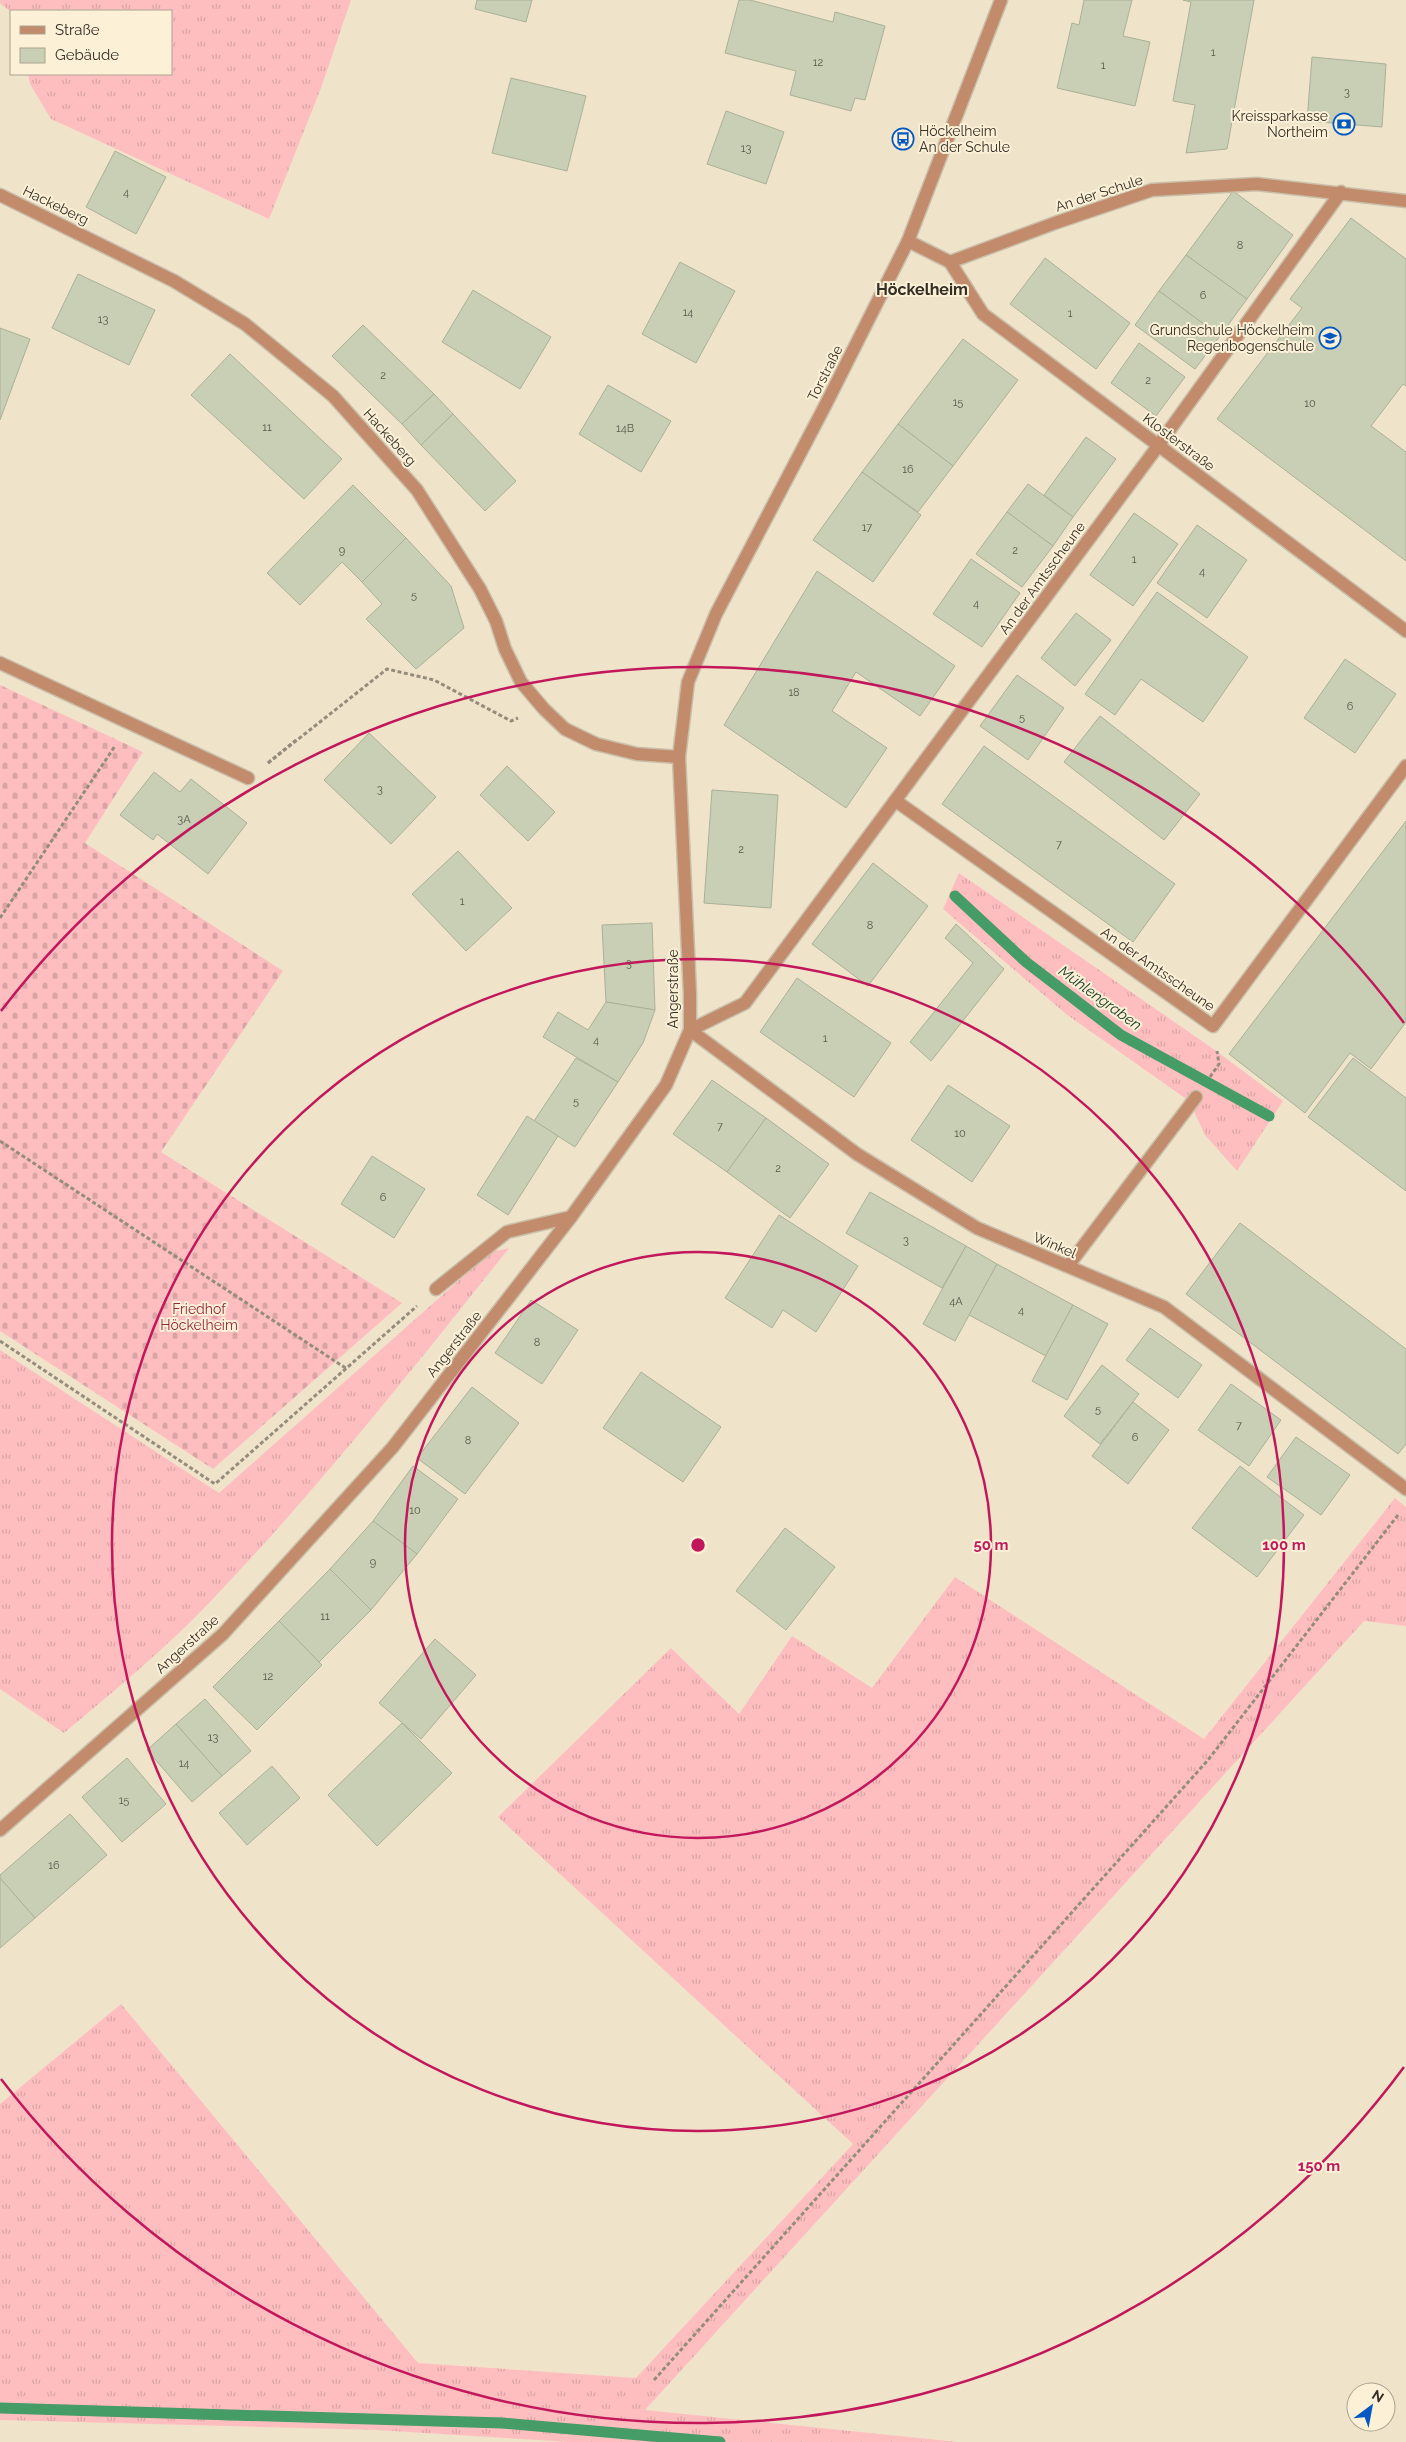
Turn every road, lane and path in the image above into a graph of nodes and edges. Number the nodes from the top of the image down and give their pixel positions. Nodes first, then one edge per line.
1 (1001, 0) edge
2 (1341, 192) junction
3 (0, 195) edge
4 (1405, 203) edge
5 (908, 241) junction
6 (950, 262) junction
7 (1158, 446) junction
8 (1406, 631) edge
9 (0, 663) edge
10 (544, 709) junction
11 (130, 723) junction
12 (296, 740) dead end
13 (679, 757) junction
14 (1406, 766) edge
15 (248, 778) junction
16 (896, 801) junction
17 (0, 918) edge
18 (1212, 1026) junction
19 (690, 1030) junction
20 (1196, 1097) joint
21 (0, 1141) edge
22 (572, 1217) junction
23 (1068, 1266) junction
24 (436, 1289) joint
25 (0, 1341) edge
26 (347, 1369) junction
27 (1406, 1489) edge
28 (1400, 1513) dead end
29 (0, 1830) edge
30 (654, 2380) dead end

1 - 5 street, Torstraße
2 - 4 street, An der Schule
2 - 6 street, An der Schule
2 - 7 street
3 - 10 street, Hackeberg
5 - 6 street
5 - 13 street, Torstraße
6 - 7 street, Klosterstraße
7 - 8 street, Klosterstraße
7 - 16 street, An der Amtsscheune
9 - 11 street
10 - 13 street, Hackeberg
10 - 15 path
11 - 15 street
11 - 17 path
12 - 15 path
13 - 19 street, Angerstraße
14 - 18 street, An der Amtsscheune
16 - 18 street, An der Amtsscheune
16 - 19 street, An der Amtsscheune
18 - 20 path
19 - 22 street, Angerstraße
19 - 23 street, Winkel
20 - 23 street
21 - 26 path
22 - 24 street
22 - 29 street, Angerstraße
23 - 27 street, Winkel
24 - 26 path
25 - 26 path
28 - 30 path

